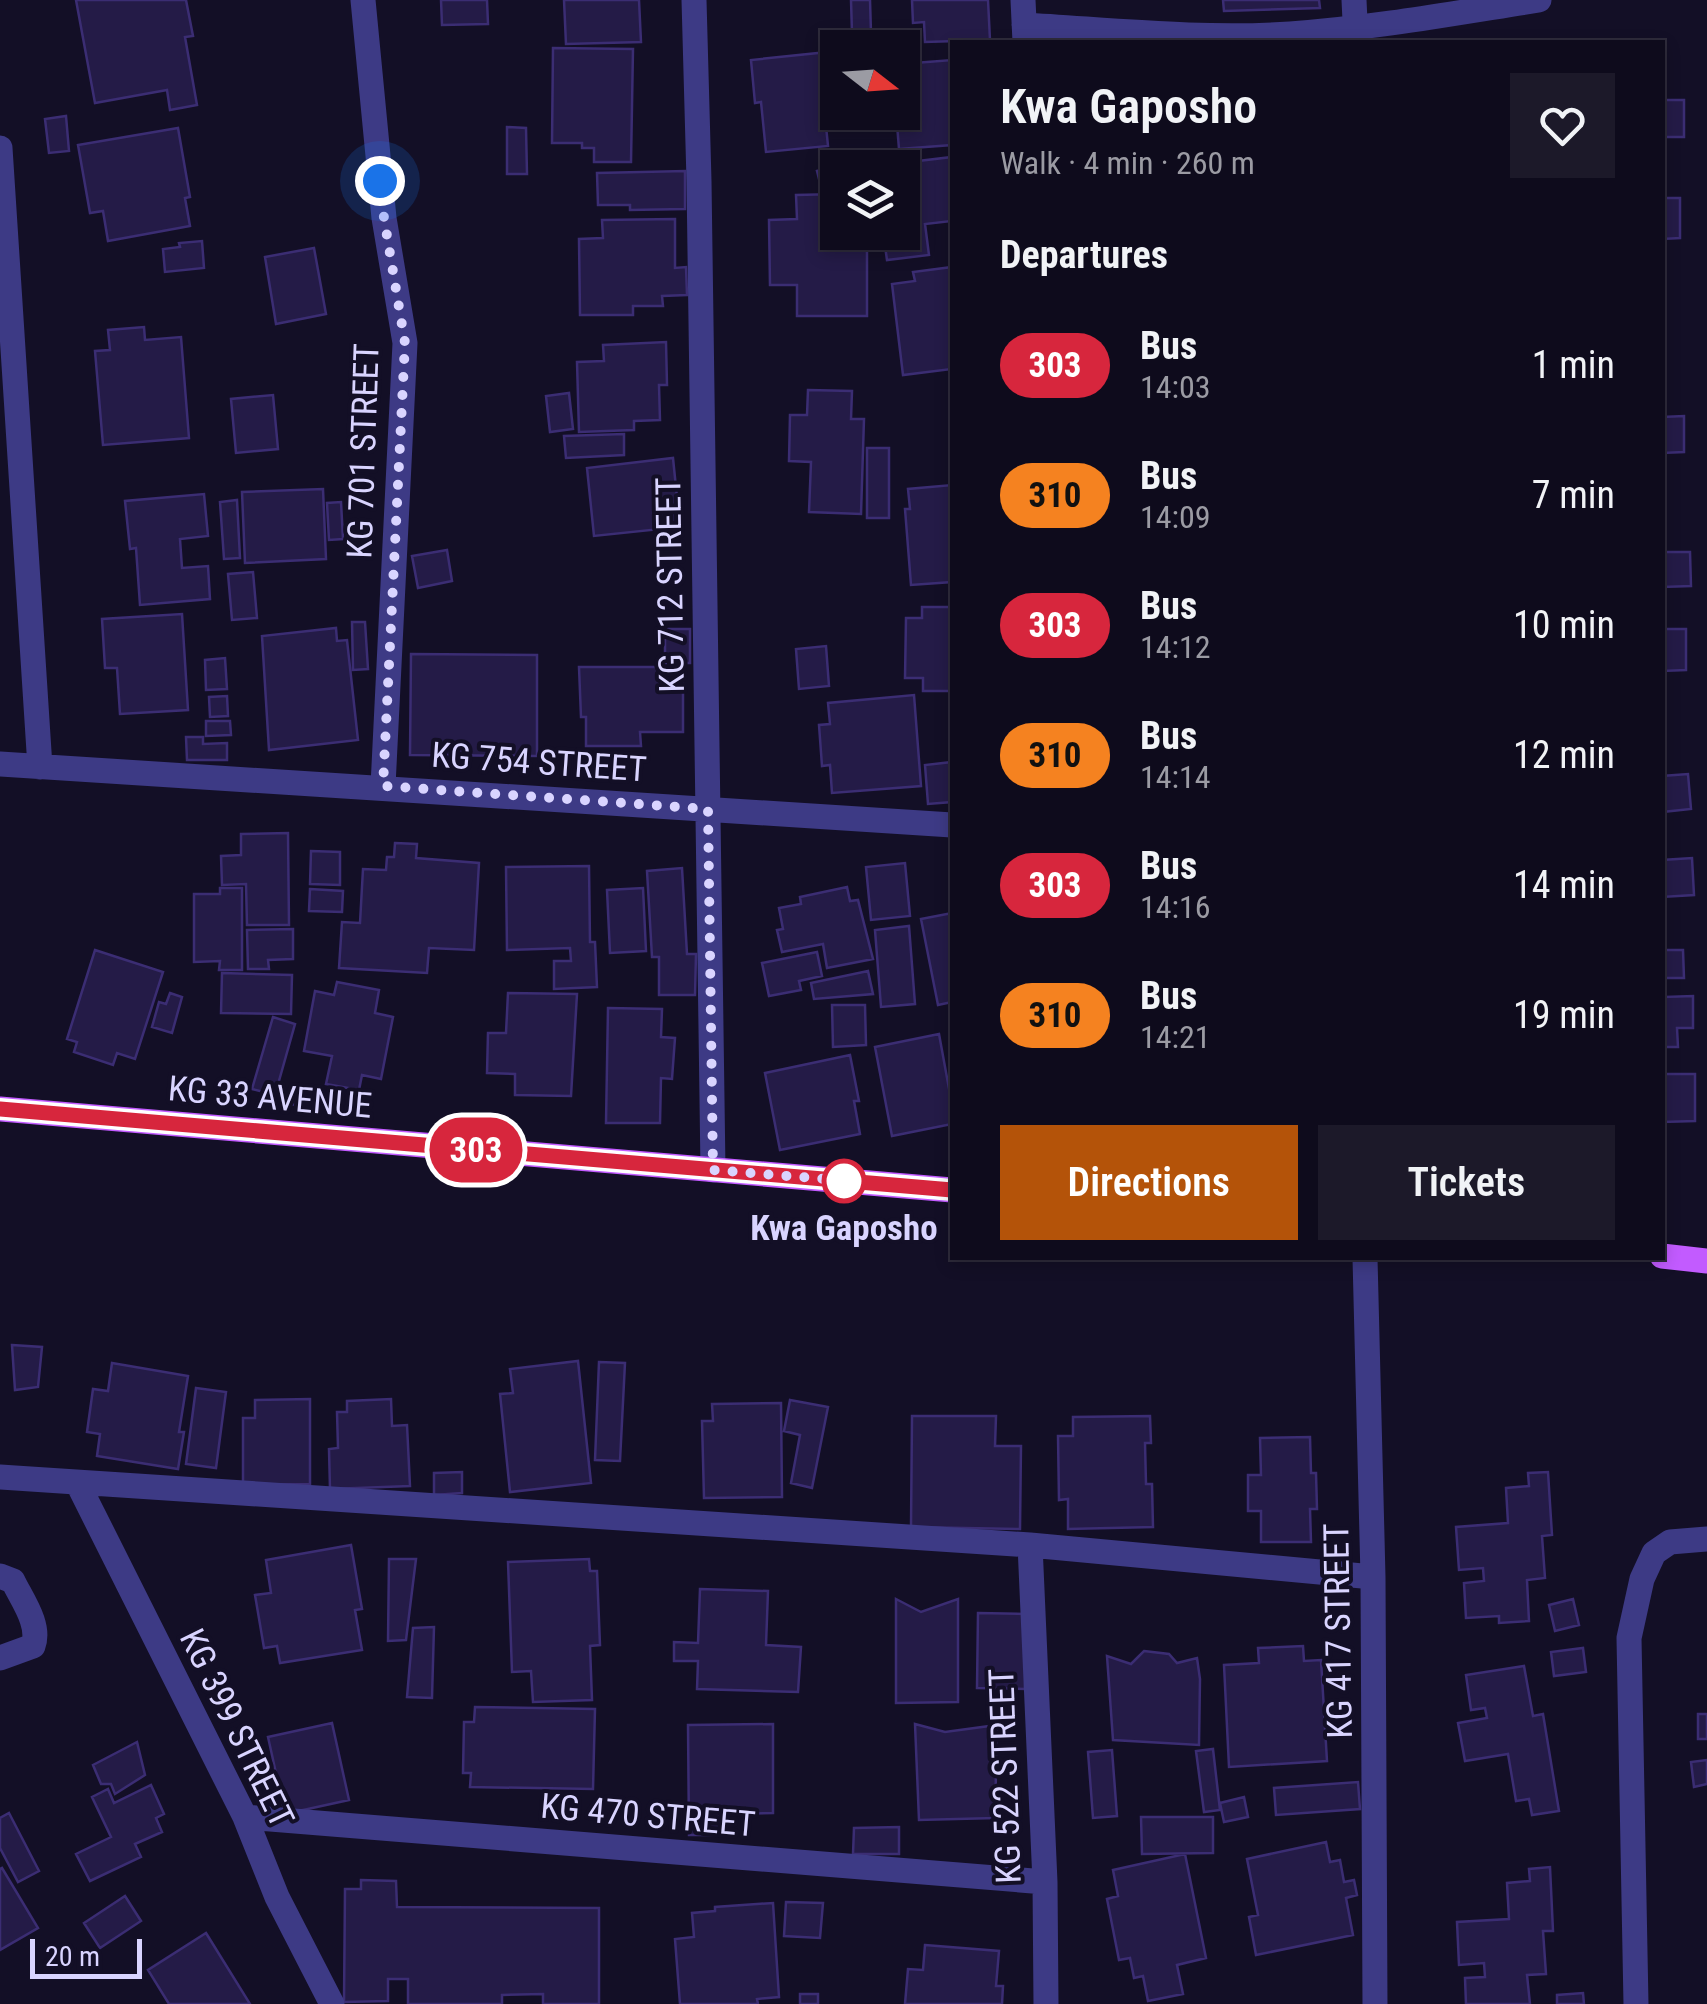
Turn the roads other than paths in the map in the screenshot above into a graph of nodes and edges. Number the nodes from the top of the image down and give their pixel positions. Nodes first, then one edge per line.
1 (363, 0) edge
2 (694, 0) edge
3 (1354, 0) edge
4 (1539, 0) edge
5 (1024, 23) edge
6 (1356, 35) edge
7 (0, 148) edge
8 (1, 161) edge
9 (0, 764) edge
10 (40, 766) junction
11 (383, 786) junction
12 (708, 809) junction
13 (950, 825) edge
14 (0, 1109) edge
15 (713, 1170) junction
16 (950, 1190) edge
17 (1665, 1256) edge
18 (1365, 1260) edge
19 (1707, 1261) edge
20 (0, 1477) edge
21 (78, 1484) junction
22 (1707, 1539) edge
23 (1030, 1546) junction
24 (0, 1576) edge
25 (1374, 1576) junction
26 (0, 1658) edge
27 (245, 1818) junction
28 (1045, 1882) junction
29 (332, 2004) edge
30 (1046, 2004) edge
31 (1375, 2004) edge
32 (1636, 2004) edge

1 - 11 street, KG 701 STREET
2 - 12 street, KG 712 STREET
3 - 6 street
4 - 6 street
5 - 6 street
7 - 8 street
8 - 10 street
9 - 10 street, KG 754 STREET
10 - 11 street, KG 754 STREET
11 - 12 street, KG 754 STREET
12 - 13 street, KG 754 STREET
12 - 15 street, KG 712 STREET
14 - 15 main road, KG 33 AVENUE
15 - 16 main road, KG 33 AVENUE
17 - 19 main road
18 - 25 street, KG 417 STREET
20 - 21 street
21 - 23 street
21 - 27 street, KG 399 STREET
22 - 32 street
23 - 25 street
23 - 28 street, KG 522 STREET
24 - 26 street
25 - 31 street, KG 417 STREET
27 - 28 street, KG 470 STREET
27 - 29 street, KG 399 STREET
28 - 30 street, KG 522 STREET

